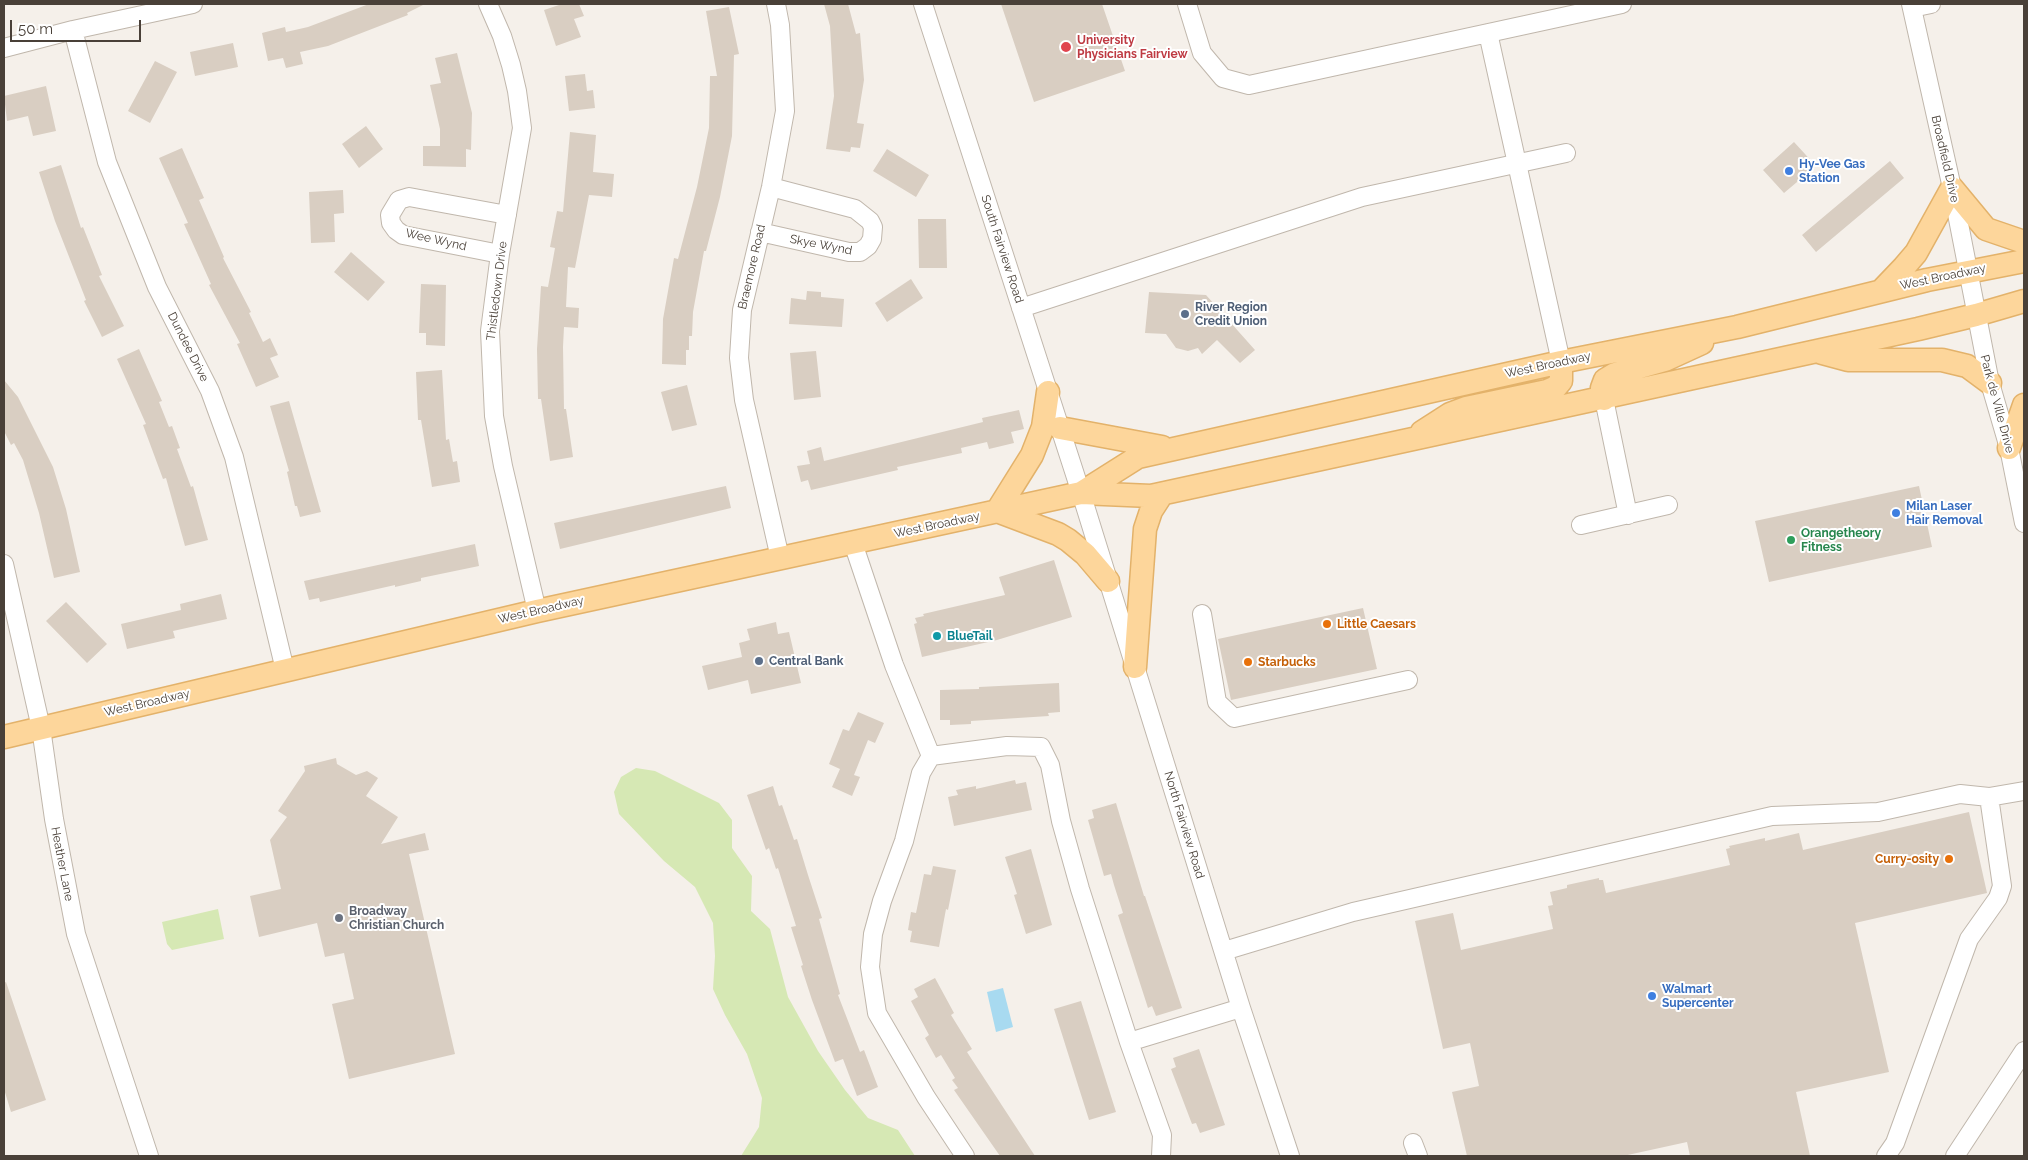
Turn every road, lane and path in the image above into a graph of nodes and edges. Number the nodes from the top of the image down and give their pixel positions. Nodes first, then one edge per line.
1 (193, 4) edge
2 (488, 4) edge
3 (776, 4) edge
4 (923, 4) edge
5 (1187, 4) edge
6 (1622, 4) edge
7 (1931, 4) edge
8 (1912, 6) edge
9 (73, 30) junction
10 (1488, 33) junction
11 (4, 48) edge
12 (1566, 153) dead end
13 (1517, 163) junction
14 (771, 187) junction
15 (1952, 188) junction
16 (507, 216) junction
17 (760, 232) junction
18 (2024, 242) edge
19 (500, 254) junction
20 (2024, 261) edge
21 (1968, 272) junction
22 (1882, 290) junction
23 (2024, 290) edge
24 (2024, 301) edge
25 (1021, 308) junction
26 (1976, 315) junction
27 (1737, 327) junction
28 (1816, 352) junction
29 (1561, 362) junction
30 (1990, 383) junction
31 (1048, 392) junction
32 (1604, 399) junction
33 (2024, 406) edge
34 (1060, 428) junction
35 (1410, 440) junction
36 (2009, 448) junction
37 (1172, 449) junction
38 (1081, 493) junction
39 (1162, 494) junction
40 (1668, 505) dead end
41 (997, 511) junction
42 (1628, 515) junction
43 (2024, 523) edge
44 (1581, 526) dead end
45 (854, 543) junction
46 (780, 558) junction
47 (4, 564) edge
48 (1108, 582) junction
49 (538, 611) junction
50 (1202, 614) dead end
51 (1135, 667) junction
52 (285, 670) junction
53 (1408, 680) dead end
54 (40, 728) junction
55 (4, 737) edge
56 (930, 756) junction
57 (2024, 790) edge
58 (1989, 797) junction
59 (1224, 951) junction
60 (1241, 1008) junction
61 (1129, 1042) junction
62 (2024, 1051) edge
63 (149, 1156) edge
64 (965, 1156) edge
65 (1162, 1156) edge
66 (1290, 1156) edge
67 (1886, 1156) edge
68 (1955, 1156) edge

1 - 9 street
2 - 16 street, Thistledown Drive
3 - 14 street, Braemore Road
4 - 25 street, South Fairview Road
5 - 10 street
6 - 10 street
7 - 8 street
8 - 15 street, Broadfield Drive
9 - 11 street
9 - 52 street, Dundee Drive
10 - 13 street
12 - 13 street
13 - 25 street
13 - 29 street
14 - 17 street, Braemore Road
14 - 17 street, Skye Wynd
15 - 18 main road
15 - 21 street, Broadfield Drive
15 - 22 main road
16 - 19 street, Thistledown Drive
16 - 19 street, Wee Wynd
17 - 46 street, Braemore Road
19 - 49 street, Thistledown Drive
20 - 21 main road, West Broadway
21 - 22 main road, West Broadway
21 - 26 street, Broadfield Drive
22 - 27 main road, West Broadway
23 - 26 main road
24 - 26 main road, West Broadway
25 - 31 street, South Fairview Road
26 - 28 main road, West Broadway
26 - 30 street, Park de Ville Drive
27 - 29 main road, West Broadway
27 - 32 main road
28 - 30 main road
28 - 32 main road, West Broadway
29 - 35 main road
29 - 37 main road, West Broadway
30 - 36 street, Park de Ville Drive
31 - 34 street, South Fairview Road
31 - 41 main road
32 - 35 main road, West Broadway
32 - 42 street
33 - 36 main road
34 - 37 main road
34 - 38 street, South Fairview Road
35 - 39 main road, West Broadway
36 - 43 street, Park de Ville Drive
37 - 38 main road, West Broadway
38 - 39 main road, West Broadway
38 - 41 main road, West Broadway
38 - 48 street, North Fairview Road
39 - 51 main road
40 - 42 street
41 - 45 main road, West Broadway
41 - 48 main road
42 - 44 street
45 - 46 main road, West Broadway
45 - 56 street
46 - 49 main road, West Broadway
47 - 54 street, Heather Lane
48 - 51 street, North Fairview Road
49 - 52 main road, West Broadway
50 - 53 street
51 - 59 street, North Fairview Road
52 - 54 main road, West Broadway
54 - 55 main road, West Broadway
54 - 63 street, Heather Lane
56 - 61 street
56 - 64 street
57 - 58 street
58 - 59 street
58 - 67 street
59 - 60 street, North Fairview Road
60 - 61 street
60 - 66 street, North Fairview Road
61 - 65 street
62 - 68 street

